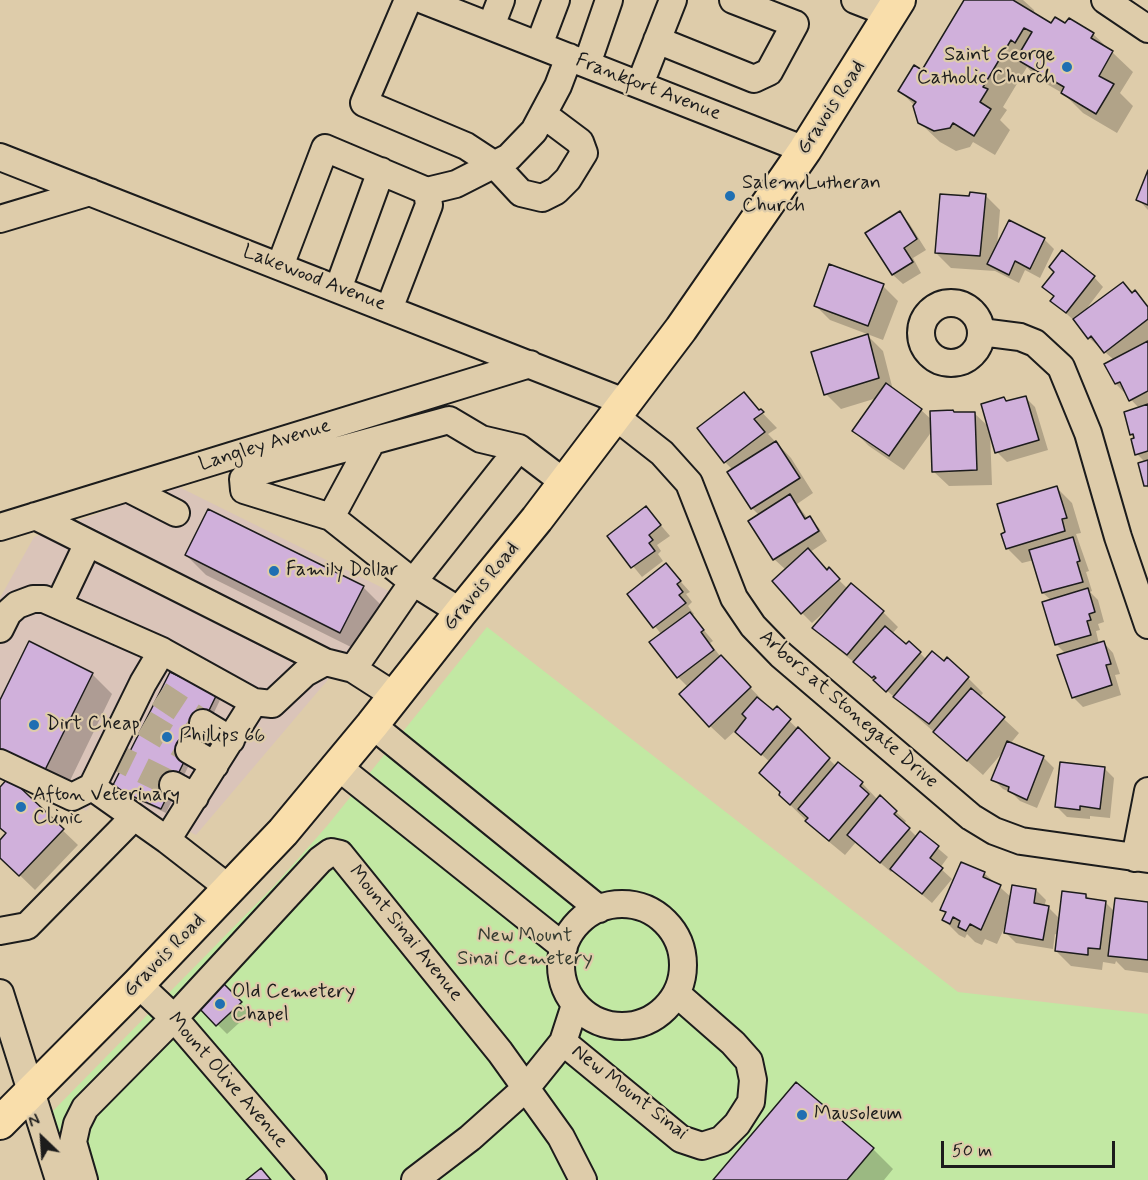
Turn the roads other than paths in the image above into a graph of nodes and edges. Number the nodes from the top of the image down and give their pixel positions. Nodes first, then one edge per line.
1 (408, 0) edge
2 (423, 0) edge
3 (501, 0) edge
4 (556, 0) edge
5 (609, 0) edge
6 (673, 0) edge
7 (733, 0) edge
8 (855, 0) edge
9 (1105, 0) edge
10 (895, 7) edge
11 (491, 26) junction
12 (1148, 29) edge
13 (657, 40) junction
14 (539, 45) junction
15 (578, 60) junction
16 (640, 84) junction
17 (544, 115) junction
18 (805, 150) junction
19 (0, 157) edge
20 (495, 165) junction
21 (381, 171) junction
22 (427, 191) junction
23 (90, 192) junction
24 (0, 219) edge
25 (280, 266) junction
26 (338, 289) junction
27 (389, 309) junction
28 (981, 332) dead end
29 (530, 364) junction
30 (622, 410) junction
31 (372, 441) junction
32 (519, 448) junction
33 (565, 483) junction
34 (127, 488) junction
35 (176, 513) dead end
36 (34, 516) junction
37 (331, 517) junction
38 (0, 527) edge
39 (88, 543) junction
40 (413, 582) junction
41 (59, 604) junction
42 (461, 612) junction
43 (1148, 625) edge
44 (0, 629) edge
45 (162, 651) junction
46 (325, 662) junction
47 (353, 669) junction
48 (395, 696) junction
49 (254, 702) junction
50 (203, 723) tunnel mouth
51 (372, 725) junction
52 (231, 740) junction
53 (189, 750) tunnel mouth
54 (0, 763) edge
55 (215, 765) junction
56 (337, 766) junction
57 (92, 787) junction
58 (1148, 791) edge
59 (134, 817) junction
60 (167, 840) junction
61 (1141, 858) edge
62 (230, 889) junction
63 (599, 909) junction
64 (0, 931) edge
65 (564, 946) junction
66 (138, 984) junction
67 (0, 993) edge
68 (677, 994) junction
69 (575, 1005) junction
70 (174, 1018) junction
71 (563, 1042) junction
72 (526, 1088) junction
73 (32, 1092) junction
74 (0, 1122) edge
75 (59, 1180) edge
76 (84, 1180) edge
77 (313, 1180) edge
78 (415, 1180) edge
79 (583, 1180) edge

1 - 20 street
2 - 11 street, Frankfort Avenue
3 - 11 street
4 - 14 street
5 - 15 street
6 - 13 street
7 - 13 street
8 - 10 street
9 - 12 street
10 - 18 main road, Gravois Road
11 - 14 street, Frankfort Avenue
13 - 16 street
14 - 15 street, Frankfort Avenue
15 - 16 street, Frankfort Avenue
15 - 17 street
16 - 18 street, Frankfort Avenue
17 - 20 street
17 - 20 street
18 - 30 main road, Gravois Road
19 - 23 street, Lakewood Avenue
20 - 22 street
21 - 22 street
21 - 25 street
21 - 26 street
22 - 27 street
23 - 24 street
23 - 25 street, Lakewood Avenue
25 - 26 street, Lakewood Avenue
26 - 27 street, Lakewood Avenue
27 - 29 street, Lakewood Avenue
28 - 43 street
29 - 30 street, Lakewood Avenue
29 - 34 street, Langley Avenue
30 - 33 main road, Gravois Road
30 - 61 street, Arbors at Stonegate Drive
31 - 32 street
31 - 37 street
31 - 37 street
32 - 33 street
32 - 40 street
33 - 42 main road, Gravois Road
34 - 35 street
34 - 36 street, Langley Avenue
36 - 38 street, Langley Avenue
36 - 39 street
37 - 40 street
39 - 41 street
39 - 46 street
40 - 42 street
40 - 47 street
41 - 44 street
41 - 45 street
42 - 48 main road, Gravois Road
45 - 49 street
45 - 57 street
46 - 47 street
46 - 49 street
47 - 48 street
48 - 51 main road, Gravois Road
49 - 52 street
50 - 52 street
51 - 56 main road, Gravois Road
51 - 63 street
52 - 55 street
53 - 55 street
54 - 57 street
55 - 60 street
56 - 62 main road, Gravois Road
56 - 65 street
57 - 59 street
58 - 61 street
59 - 60 street
59 - 64 street
60 - 62 street
62 - 66 main road, Gravois Road
63 - 65 street
63 - 68 street
65 - 69 street
66 - 70 street, Mount Olive Avenue
66 - 73 main road, Gravois Road
67 - 73 street
68 - 69 street, New Mount Sinai
68 - 71 street, New Mount Sinai
69 - 71 street
70 - 72 street, Mount Sinai Avenue
70 - 76 street
70 - 77 street, Mount Olive Avenue
71 - 72 street
72 - 78 street
72 - 79 street, Mount Sinai Avenue
73 - 74 main road, Gravois Road
73 - 75 street

